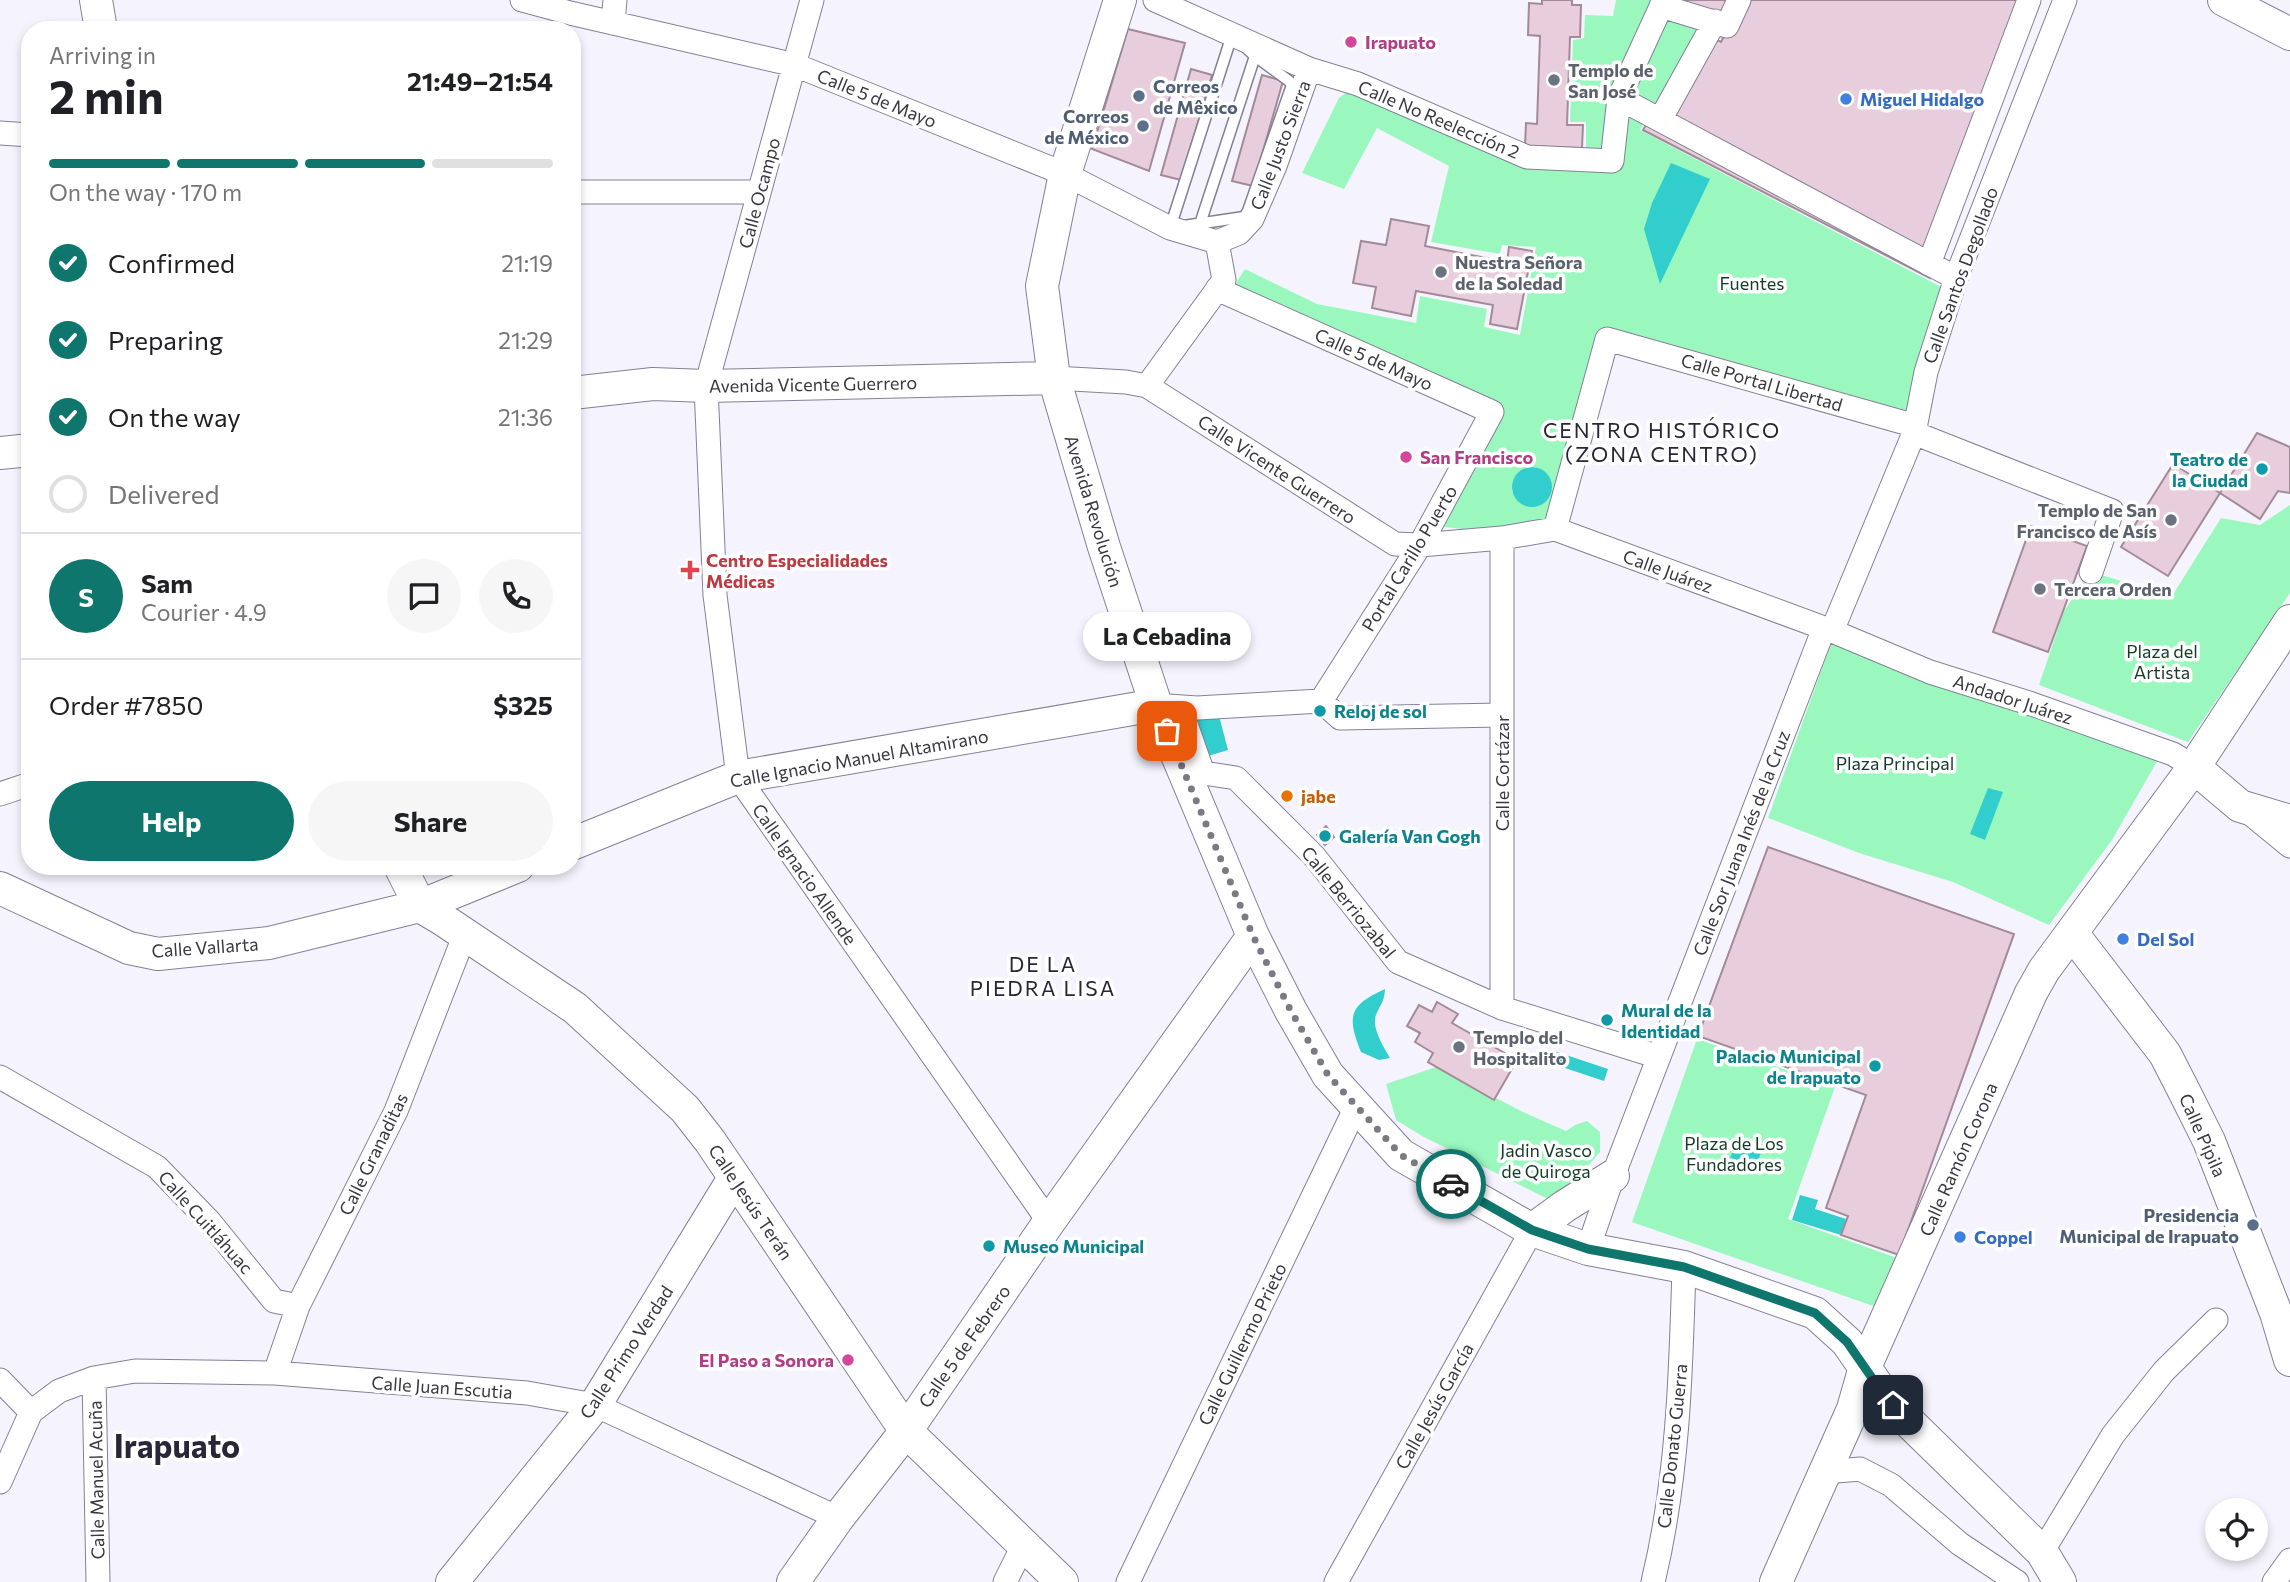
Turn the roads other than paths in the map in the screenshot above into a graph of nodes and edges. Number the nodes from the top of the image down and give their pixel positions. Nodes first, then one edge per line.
1 (96, 0) edge
2 (522, 0) edge
3 (615, 0) edge
4 (812, 0) edge
5 (1120, 0) edge
6 (1155, 0) edge
7 (1739, 0) edge
8 (2029, 0) edge
9 (2066, 0) edge
10 (2224, 0) edge
11 (1662, 3) edge
12 (100, 21) edge
13 (1715, 21) junction
14 (613, 23) junction
15 (2290, 34) edge
16 (1231, 35) junction
17 (1255, 56) junction
18 (795, 65) junction
19 (1309, 69) junction
20 (1619, 98) junction
21 (1660, 120) junction
22 (0, 133) edge
23 (21, 134) edge
24 (1065, 174) junction
25 (581, 192) edge
26 (758, 192) junction
27 (1200, 224) junction
28 (1170, 228) junction
29 (1217, 242) junction
30 (1928, 264) junction
31 (1956, 278) junction
32 (1217, 289) junction
33 (1054, 378) junction
34 (706, 386) junction
35 (1147, 386) junction
36 (581, 392) edge
37 (1492, 412) joint
38 (1915, 429) junction
39 (21, 451) edge
40 (0, 453) edge
41 (1555, 529) junction
42 (1502, 538) junction
43 (1420, 545) junction
44 (2091, 572) dead end
45 (2290, 621) edge
46 (1828, 629) junction
47 (1321, 701) junction
48 (1168, 706) junction
49 (1501, 715) junction
50 (2194, 767) junction
51 (738, 777) junction
52 (21, 786) edge
53 (0, 794) edge
54 (2240, 806) junction
55 (2290, 821) edge
56 (581, 840) edge
57 (2290, 846) edge
58 (404, 875) edge
59 (496, 875) edge
60 (0, 888) edge
61 (420, 906) junction
62 (464, 933) junction
63 (2072, 933) junction
64 (1253, 936) junction
65 (1502, 1008) junction
66 (1659, 1058) junction
67 (0, 1077) edge
68 (1356, 1107) junction
69 (1613, 1176) junction
70 (734, 1178) junction
71 (1049, 1223) junction
72 (1532, 1230) junction
73 (1588, 1249) junction
74 (1684, 1267) junction
75 (298, 1306) junction
76 (2283, 1317) edge
77 (2216, 1320) dead end
78 (2290, 1360) edge
79 (1865, 1367) junction
80 (275, 1373) junction
81 (94, 1378) junction
82 (0, 1380) edge
83 (596, 1405) junction
84 (31, 1412) junction
85 (906, 1431) junction
86 (1825, 1472) junction
87 (0, 1482) edge
88 (838, 1518) junction
89 (1024, 1544) junction
90 (2042, 1552) junction
91 (2290, 1560) edge
92 (2013, 1581) edge
93 (98, 1582) edge
94 (452, 1582) edge
95 (793, 1582) edge
96 (1005, 1582) edge
97 (1062, 1582) edge
98 (1128, 1582) edge
99 (1336, 1582) edge
100 (1653, 1582) edge
101 (1776, 1582) edge
102 (2060, 1582) edge
103 (2274, 1582) edge

1 - 12 street
2 - 14 street, Calle 5 de Mayo
3 - 14 street
4 - 18 street, Calle Ocampo
5 - 24 street, Avenida Revolución
6 - 16 street, Calle No Reelección 2
7 - 13 street
8 - 30 street
9 - 31 street, Calle Santos Degollado
10 - 15 street
11 - 13 street
11 - 20 street
13 - 21 street
14 - 18 street, Calle 5 de Mayo
16 - 17 lane
16 - 19 street, Calle No Reelección 2
16 - 28 lane
17 - 27 lane
17 - 27 lane
18 - 24 street, Calle 5 de Mayo
18 - 26 street, Calle Ocampo
19 - 20 street, Calle No Reelección 2
19 - 29 street, Calle Justo Sierra
20 - 21 street
21 - 30 street
22 - 23 street
24 - 28 street, Calle 5 de Mayo
24 - 33 street, Avenida Revolución
25 - 26 street
26 - 34 street, Calle Ocampo
27 - 28 lane
28 - 29 street, Calle 5 de Mayo
29 - 32 street
30 - 31 street
31 - 38 street, Calle Santos Degollado
32 - 35 street
32 - 37 street, Calle 5 de Mayo
33 - 34 street, Avenida Vicente Guerrero
33 - 35 street, Calle Vicente Guerrero
33 - 48 street, Avenida Revolución
34 - 36 street, Avenida Vicente Guerrero
34 - 51 street, Calle Ignacio Allende
35 - 43 street, Calle Vicente Guerrero
37 - 43 street, Portal Carillo Puerto
38 - 41 street, Calle Portal Libertad
38 - 44 street, Calle Portal Libertad
38 - 46 street, Calle Santos Degollado
39 - 40 street
41 - 42 street, Calle Juárez
41 - 46 street, Calle Juárez
42 - 43 street, Calle Vicente Guerrero
42 - 49 street, Calle Cortázar
43 - 47 street, Portal Carillo Puerto
45 - 50 street, Calle Ramón Corona
46 - 50 street, Andador Juárez
46 - 66 street, Calle Sor Juana Inés de la Cruz
47 - 48 street
47 - 49 street
48 - 51 street, Calle Ignacio Manuel Altamirano
48 - 64 street, Avenida Revolución
48 - 65 street, Calle Berriozabal
49 - 65 street, Calle Cortázar
50 - 54 street
50 - 63 street, Calle Ramón Corona
51 - 56 street, Calle Ignacio Manuel Altamirano
51 - 71 street, Calle Ignacio Allende
52 - 53 street
54 - 55 street
54 - 57 street
58 - 61 street
59 - 61 street
60 - 61 street, Calle Vallarta
61 - 62 street, Calle Jesús Terán
62 - 70 street, Calle Jesús Terán
62 - 75 street, Calle Granaditas
63 - 76 street, Calle Pípila
63 - 79 street, Calle Ramón Corona
64 - 68 street, Avenida Revolución
64 - 71 street, Calle 5 de Febrero
65 - 66 street, Calle Berriozabal
66 - 69 street, Calle Sor Juana Inés de la Cruz
67 - 75 street, Calle Cuitláhuac
68 - 72 street, Avenida Revolución
68 - 98 street, Calle Guillermo Prieto
69 - 72 street
69 - 73 street, Calle Sor Juana Inés de la Cruz
70 - 83 street, Calle Primo Verdad
70 - 85 street, Calle Jesús Terán
71 - 85 street, Calle 5 de Febrero
72 - 73 street, Avenida Revolución
72 - 99 street, Calle Jesús García
73 - 74 street, Avenida Revolución
74 - 79 street, Avenida Revolución
74 - 100 street, Calle Donato Guerra
75 - 80 street, Calle Granaditas
76 - 78 street, Calle Pípila
77 - 90 street
79 - 86 street, Calle Ramón Corona
79 - 90 street, Avenida Revolución
80 - 81 street, Calle Juan Escutia
80 - 83 street, Calle Juan Escutia
81 - 84 street, Calle Juan Escutia
81 - 93 street, Calle Manuel Acuña
82 - 84 street
83 - 88 street, Calle Juan Escutia
83 - 94 street, Calle Primo Verdad
84 - 87 street
85 - 88 street, Calle 5 de Febrero
85 - 89 street, Calle Jesús Terán
86 - 92 street
86 - 101 street, Calle Ramón Corona
88 - 95 street, Calle 5 de Febrero
89 - 96 street
89 - 97 street, Calle Jesús Terán
90 - 102 street, Avenida Revolución
91 - 103 street

